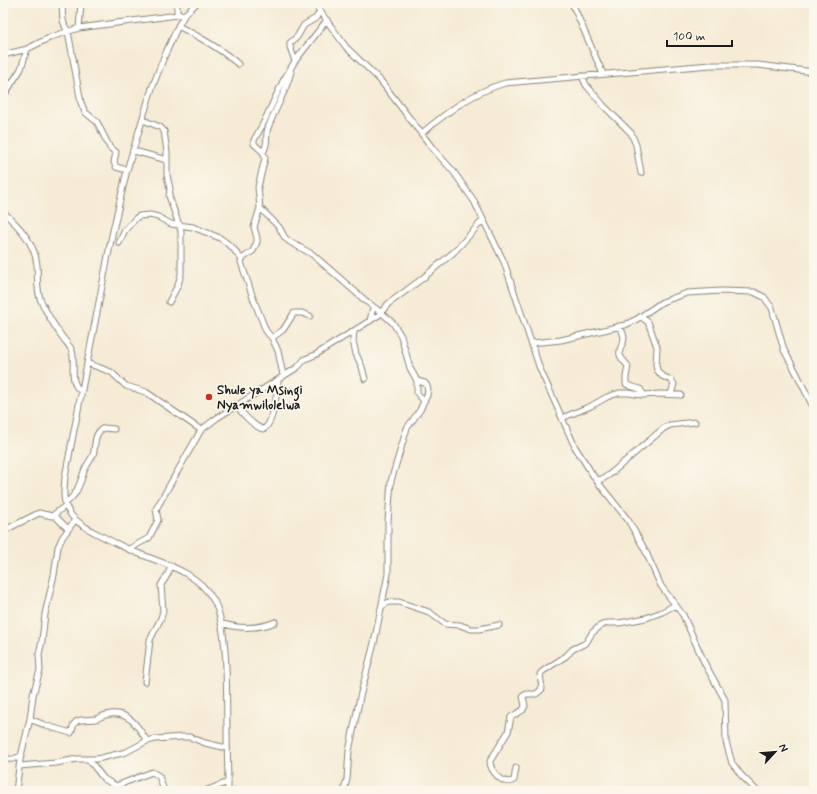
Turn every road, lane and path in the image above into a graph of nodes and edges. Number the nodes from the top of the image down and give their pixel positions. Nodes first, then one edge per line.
1 (62, 3) edge
2 (81, 3) edge
3 (177, 3) edge
4 (198, 3) edge
5 (314, 3) edge
6 (572, 3) edge
7 (320, 11) junction
8 (185, 14) junction
9 (177, 15) junction
10 (326, 20) junction
11 (178, 26) junction
12 (79, 28) junction
13 (68, 31) junction
14 (27, 49) junction
15 (3, 55) edge
16 (295, 60) junction
17 (238, 64) dead end
18 (292, 67) junction
19 (814, 72) edge
20 (603, 74) junction
21 (582, 76) junction
22 (3, 98) edge
23 (143, 120) junction
24 (422, 132) junction
25 (134, 151) junction
26 (263, 152) junction
27 (167, 160) junction
28 (127, 170) junction
29 (641, 173) dead end
30 (260, 208) junction
31 (3, 212) edge
32 (483, 220) junction
33 (179, 225) junction
34 (119, 243) dead end
35 (242, 260) junction
36 (168, 302) dead end
37 (373, 307) junction
38 (382, 313) junction
39 (310, 316) dead end
40 (641, 317) junction
41 (370, 321) junction
42 (619, 326) junction
43 (354, 331) junction
44 (272, 338) junction
45 (532, 343) junction
46 (87, 363) junction
47 (283, 375) junction
48 (365, 379) dead end
49 (278, 381) junction
50 (417, 381) junction
51 (81, 391) junction
52 (671, 394) junction
53 (644, 395) junction
54 (681, 395) dead end
55 (424, 401) junction
56 (236, 406) junction
57 (814, 409) edge
58 (562, 418) junction
59 (695, 422) dead end
60 (114, 429) dead end
61 (201, 430) junction
62 (596, 480) junction
63 (65, 504) junction
64 (54, 515) junction
65 (75, 520) junction
66 (68, 529) junction
67 (3, 531) edge
68 (129, 549) junction
69 (171, 565) junction
70 (675, 605) junction
71 (382, 606) junction
72 (275, 622) dead end
73 (221, 623) junction
74 (499, 625) dead end
75 (145, 682) dead end
76 (30, 719) junction
77 (147, 742) junction
78 (227, 748) junction
79 (3, 754) edge
80 (21, 756) junction
81 (89, 760) junction
82 (19, 766) junction
83 (516, 768) dead end
84 (228, 782) junction
85 (16, 791) edge
86 (164, 791) edge
87 (205, 791) edge
88 (228, 791) edge
89 (344, 791) edge
90 (758, 791) edge

1 - 13 street
2 - 12 street
3 - 9 street
4 - 8 street
5 - 7 street
6 - 20 street
7 - 10 street
7 - 16 street
8 - 9 street
8 - 11 street
9 - 12 street
10 - 16 street
10 - 24 street
11 - 17 street
11 - 23 street
12 - 13 street
13 - 14 street
13 - 28 street
14 - 15 street
14 - 22 street
16 - 18 street
18 - 26 street
18 - 26 street
19 - 20 street
20 - 21 street
21 - 24 street
21 - 29 street
23 - 25 street
23 - 27 street
24 - 32 street
25 - 27 street
25 - 28 street
26 - 30 street
27 - 33 street
28 - 46 street
30 - 35 street
30 - 37 street
31 - 51 street
32 - 38 street
32 - 45 street
33 - 34 street
33 - 35 street
33 - 36 street
35 - 44 street
37 - 38 street
37 - 41 street
38 - 41 street
38 - 50 street
39 - 44 street
40 - 42 street
40 - 52 street
40 - 57 street
41 - 43 street
42 - 45 street
42 - 53 street
43 - 47 street
43 - 48 street
44 - 47 street
45 - 58 street
46 - 51 street
46 - 61 street
47 - 49 street
49 - 56 street
49 - 56 street
50 - 55 street
50 - 55 street
51 - 63 street
52 - 53 street
52 - 54 street
53 - 58 street
55 - 71 street
56 - 61 street
58 - 62 street
59 - 62 street
60 - 63 street
61 - 68 street
62 - 70 street
63 - 64 street
63 - 65 street
64 - 66 street
64 - 67 street
65 - 66 street
65 - 68 street
66 - 76 street
68 - 69 street
69 - 73 street
69 - 75 street
70 - 83 street
70 - 90 street
71 - 74 street
71 - 89 street
72 - 73 street
73 - 78 street
76 - 77 street
76 - 80 street
77 - 78 street
77 - 81 street
78 - 84 street
79 - 80 street
80 - 82 street
81 - 82 street
81 - 86 street
82 - 85 street
84 - 87 street
84 - 88 street

